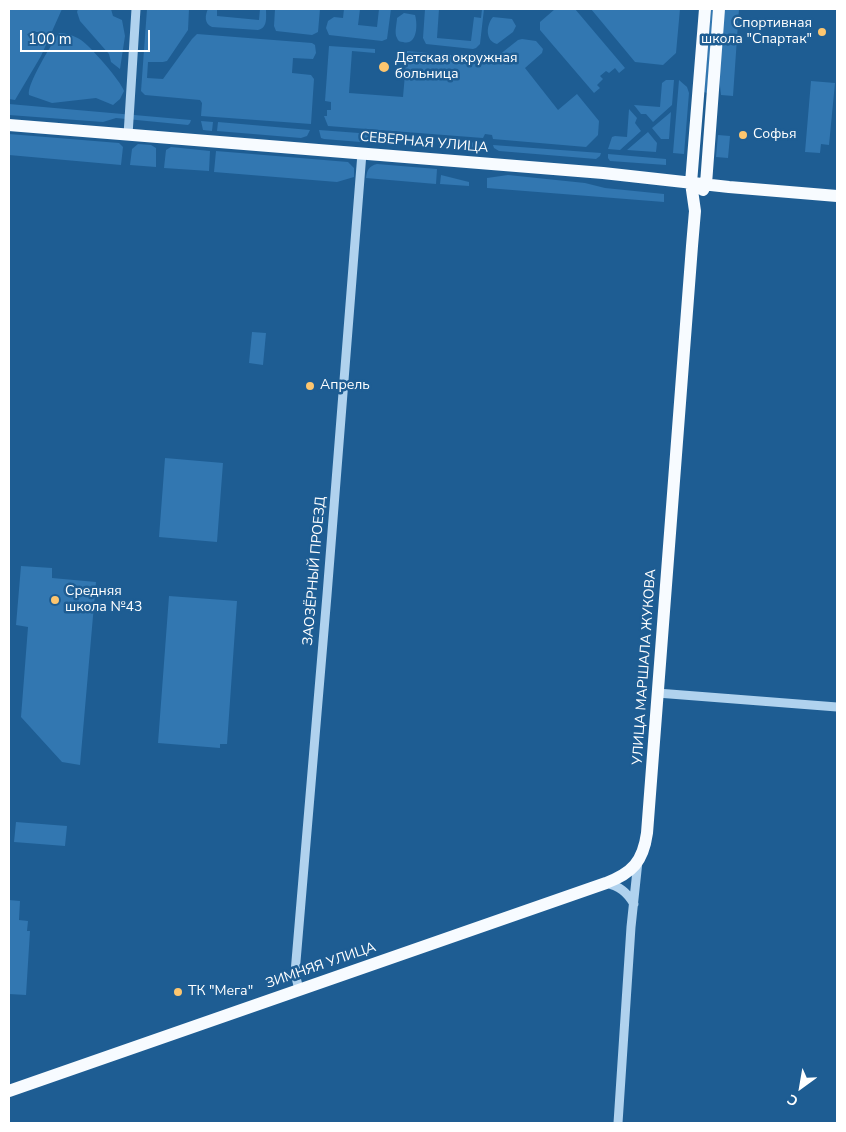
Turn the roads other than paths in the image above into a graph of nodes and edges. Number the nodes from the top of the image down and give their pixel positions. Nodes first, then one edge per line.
1 (136, 9) edge
2 (705, 9) edge
3 (719, 9) edge
4 (698, 106) junction
5 (712, 106) junction
6 (9, 125) edge
7 (128, 134) junction
8 (362, 153) junction
9 (692, 183) junction
10 (706, 184) junction
11 (837, 196) edge
12 (694, 211) junction
13 (657, 693) junction
14 (837, 707) edge
15 (638, 861) junction
16 (606, 884) junction
17 (636, 885) junction
18 (634, 904) junction
19 (299, 990) junction
20 (9, 1091) edge
21 (618, 1123) edge

1 - 7 street
2 - 4 main road, УЛИЦА МАРШАЛА ЖУКОВА
3 - 5 main road, УЛИЦА МАРШАЛА ЖУКОВА
4 - 5 main road
4 - 9 main road, УЛИЦА МАРШАЛА ЖУКОВА
5 - 10 main road, УЛИЦА МАРШАЛА ЖУКОВА
6 - 7 main road, СЕВЕРНАЯ УЛИЦА
7 - 8 main road, СЕВЕРНАЯ УЛИЦА
8 - 9 main road, СЕВЕРНАЯ УЛИЦА
8 - 19 street, ЗАОЗЁРНЫЙ ПРОЕЗД
9 - 10 main road, СЕВЕРНАЯ УЛИЦА
9 - 12 main road, УЛИЦА МАРШАЛА ЖУКОВА
10 - 11 main road, СЕВЕРНАЯ УЛИЦА
10 - 12 main road, УЛИЦА МАРШАЛА ЖУКОВА
12 - 13 main road, УЛИЦА МАРШАЛА ЖУКОВА
13 - 14 street
13 - 15 main road, УЛИЦА МАРШАЛА ЖУКОВА
15 - 16 main road, ЗИМНЯЯ УЛИЦА
15 - 17 street, УЛИЦА МАРШАЛА ЖУКОВА
16 - 17 street
16 - 18 street
16 - 19 main road, ЗИМНЯЯ УЛИЦА
17 - 18 street, УЛИЦА МАРШАЛА ЖУКОВА
18 - 21 street, УЛИЦА МАРШАЛА ЖУКОВА
19 - 20 main road, ЗИМНЯЯ УЛИЦА

